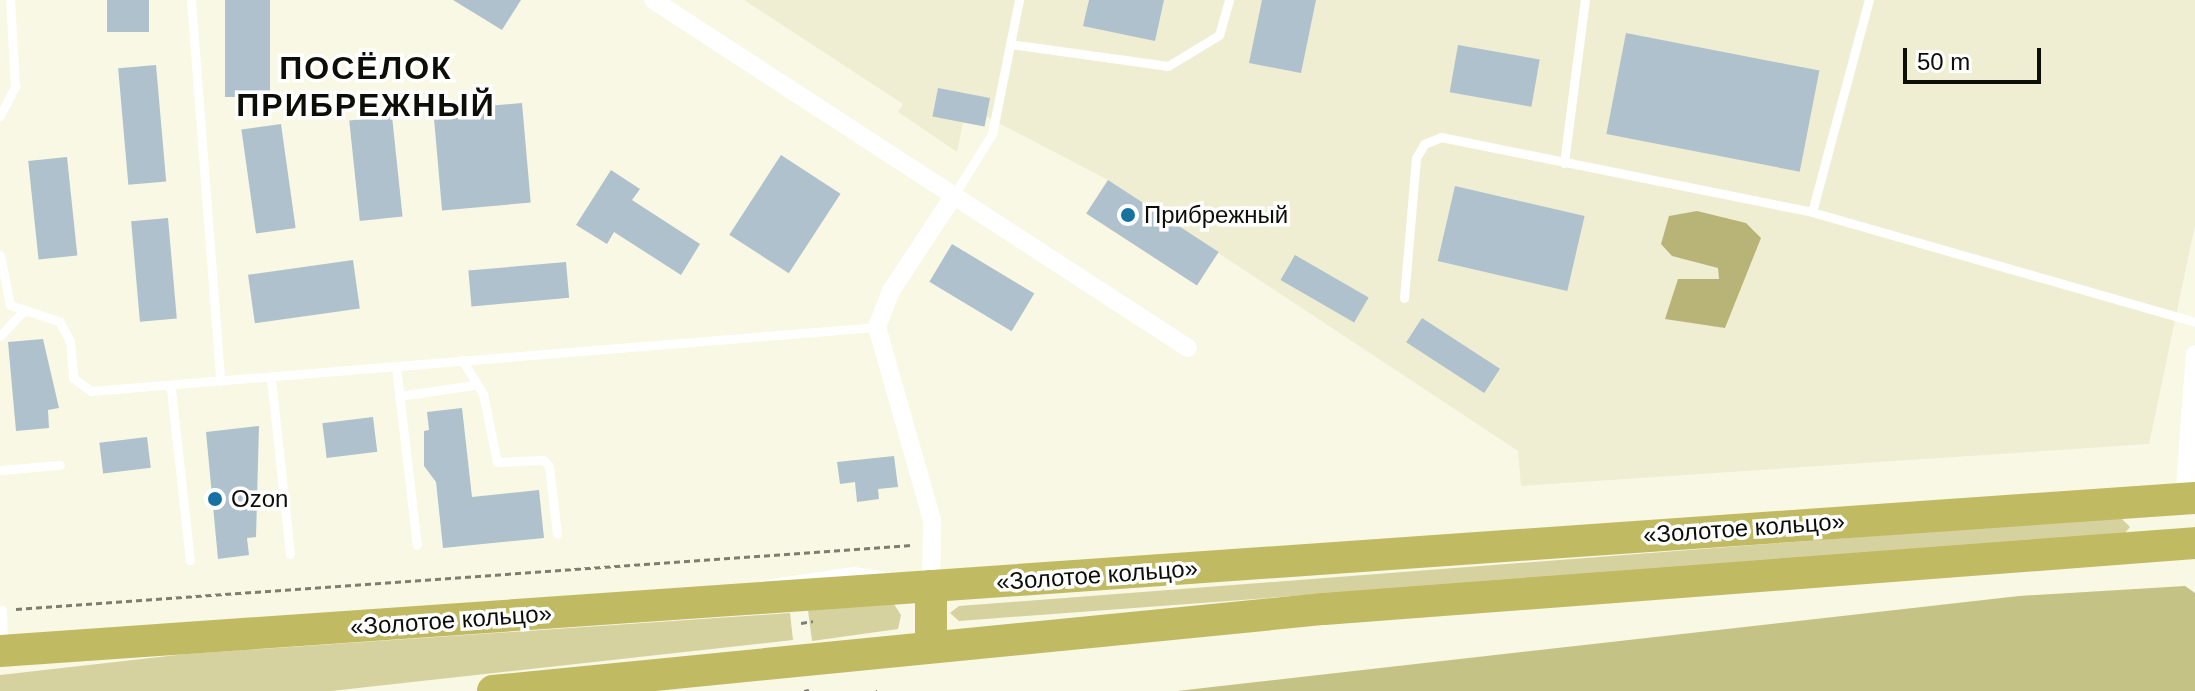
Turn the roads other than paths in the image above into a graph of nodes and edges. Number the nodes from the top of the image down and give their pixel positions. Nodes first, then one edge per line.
1 (10, 0) edge
2 (191, 0) edge
3 (653, 0) edge
4 (1019, 0) edge
5 (1229, 0) edge
6 (1585, 0) edge
7 (1869, 0) edge
8 (1010, 44) junction
9 (0, 116) edge
10 (1564, 163) junction
11 (954, 195) junction
12 (1812, 212) junction
13 (0, 255) edge
14 (1404, 298) dead end
15 (22, 312) junction
16 (2195, 322) edge
17 (877, 327) junction
18 (0, 336) edge
19 (1188, 348) dead end
20 (2195, 354) edge
21 (462, 360) junction
22 (396, 367) junction
23 (271, 379) junction
24 (220, 381) junction
25 (474, 385) junction
26 (171, 389) junction
27 (399, 396) junction
28 (60, 465) dead end
29 (0, 470) edge
30 (2189, 498) edge
31 (557, 534) dead end
32 (2190, 543) edge
33 (417, 545) dead end
34 (290, 554) dead end
35 (190, 560) dead end
36 (931, 586) junction
37 (2, 610) edge
38 (931, 644) junction
39 (2, 651) edge
40 (493, 691) edge

1 - 9 lane
2 - 24 lane
3 - 11 street
4 - 8 lane
5 - 8 lane
6 - 10 lane
7 - 12 lane
8 - 11 lane
10 - 12 lane
10 - 14 lane
11 - 17 street
11 - 19 street
12 - 16 lane
13 - 15 lane
15 - 18 lane
15 - 26 lane
17 - 21 lane
17 - 36 street
20 - 30 street
21 - 22 lane
21 - 25 lane
22 - 23 lane
22 - 27 lane
23 - 24 lane
23 - 34 lane
24 - 26 lane
25 - 27 lane
25 - 31 lane
26 - 35 lane
27 - 33 lane
28 - 29 lane
30 - 32 highway
30 - 36 highway, «Золотое кольцо»
32 - 38 highway, «Золотое кольцо»
36 - 38 highway
36 - 39 highway, «Золотое кольцо»
37 - 39 lane
38 - 40 highway, «Золотое кольцо»

